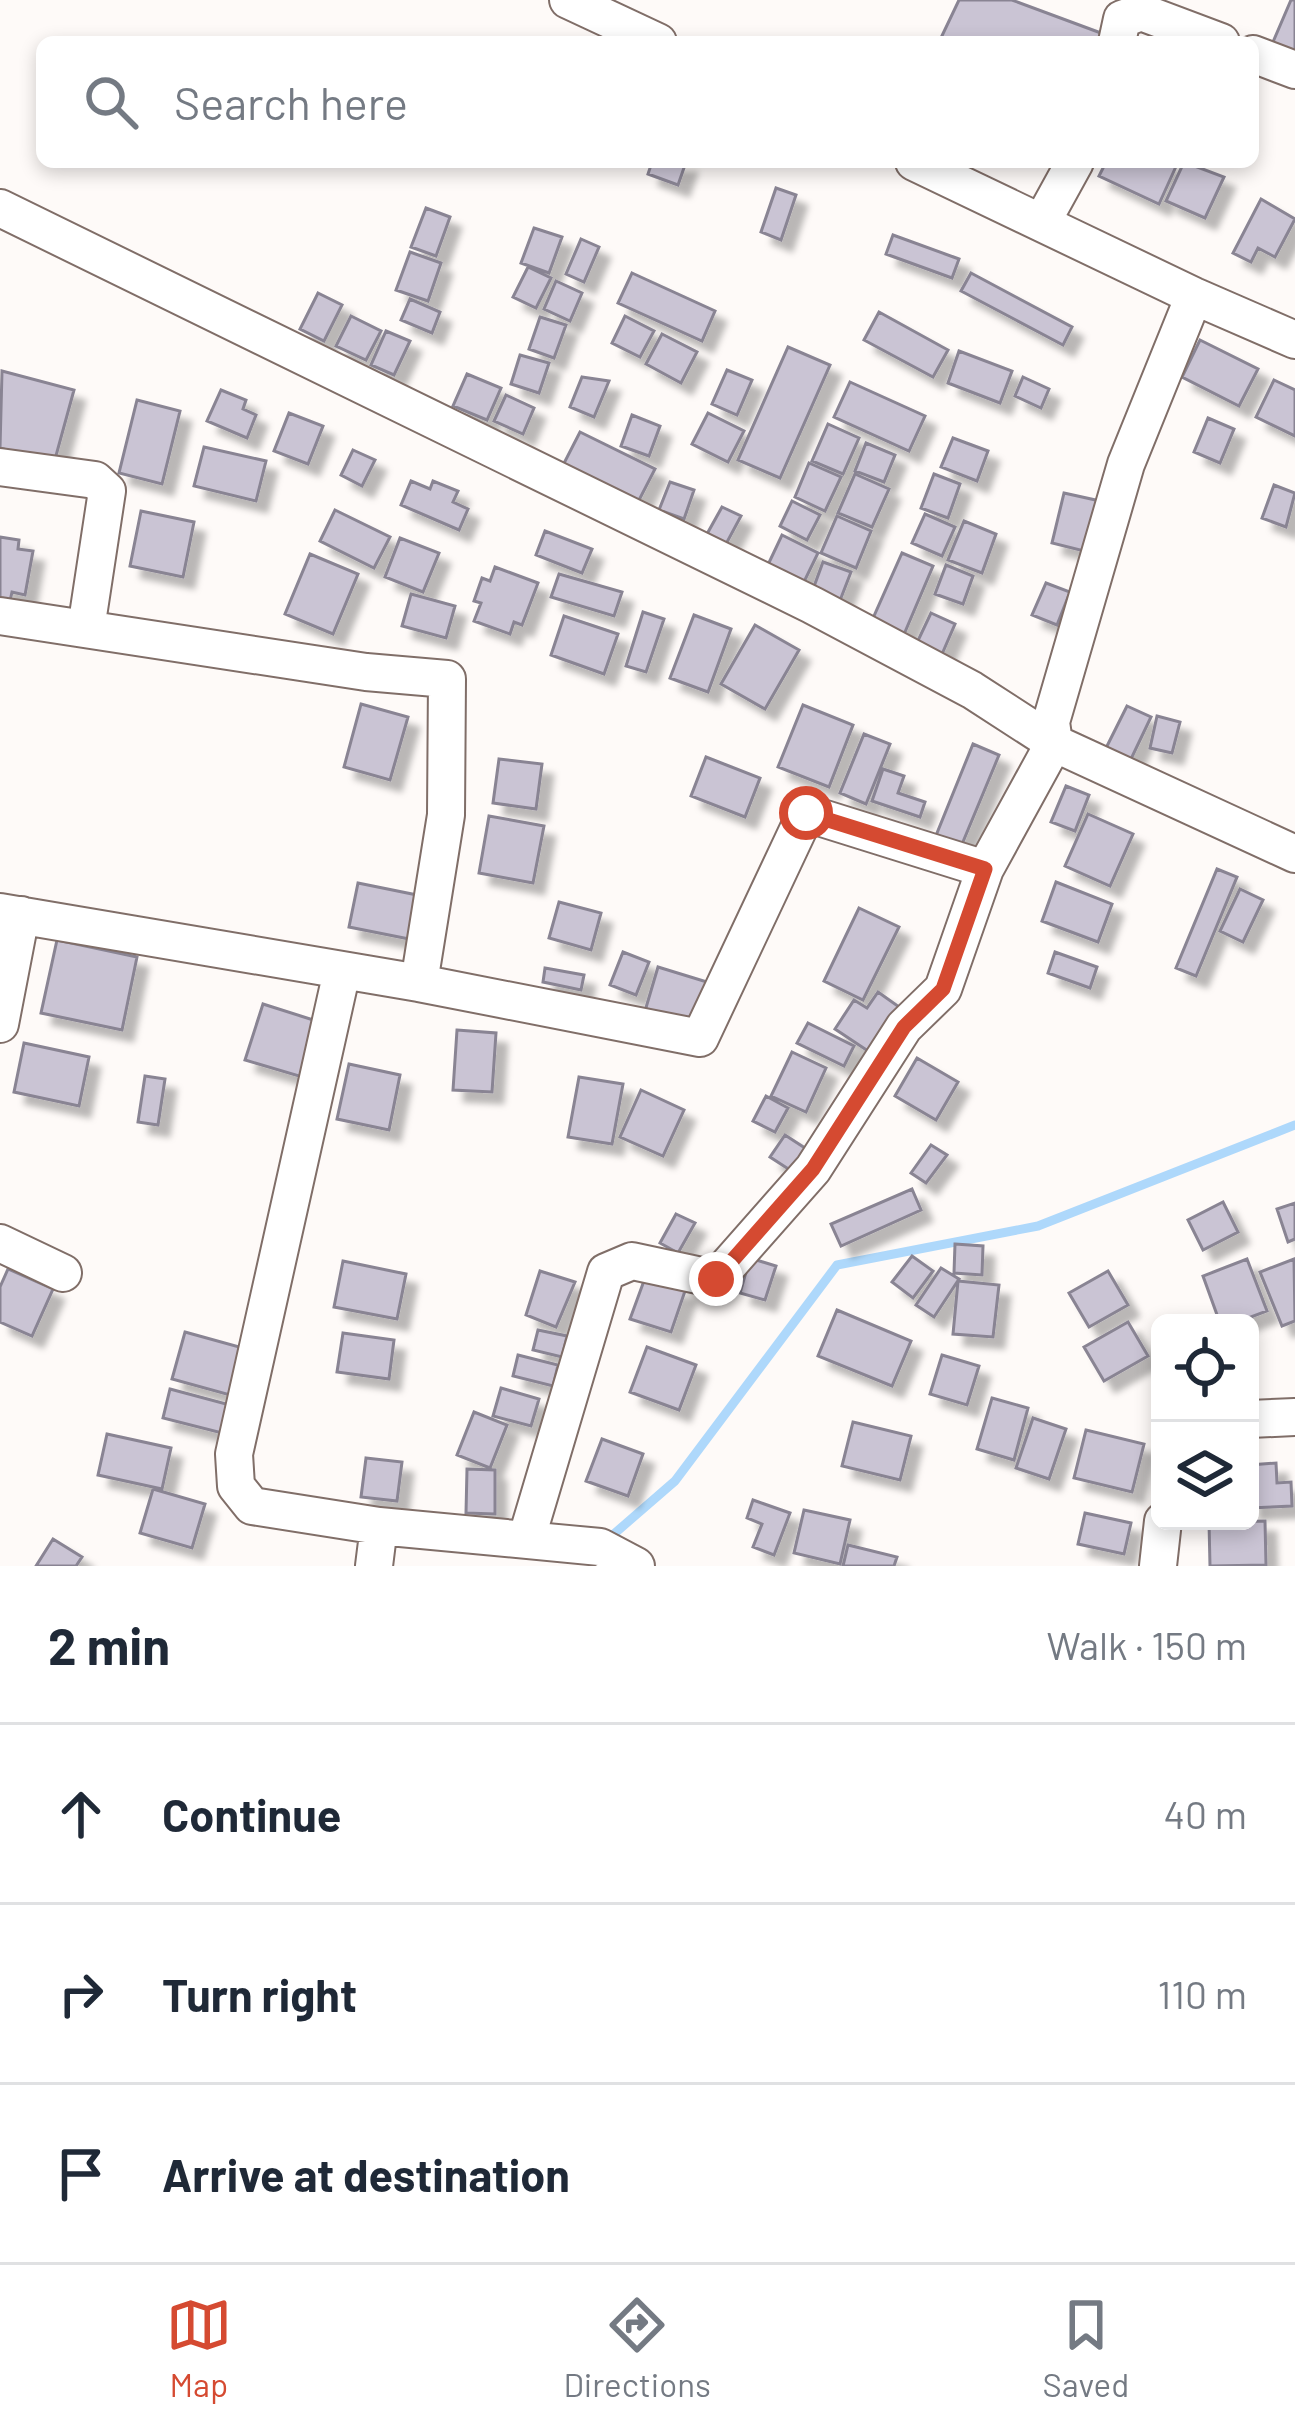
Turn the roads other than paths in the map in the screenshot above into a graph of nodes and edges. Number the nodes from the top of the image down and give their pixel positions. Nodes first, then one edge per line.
1 (568, 0) edge
2 (645, 36) edge
3 (1118, 36) edge
4 (1206, 36) edge
5 (1259, 56) edge
6 (1295, 70) edge
7 (927, 168) edge
8 (1072, 168) edge
9 (0, 208) edge
10 (1042, 222) junction
11 (1194, 296) junction
12 (1295, 340) edge
13 (0, 466) edge
14 (0, 616) edge
15 (86, 629) junction
16 (1054, 743) junction
17 (1295, 854) edge
18 (985, 869) junction
19 (11, 913) edge
20 (342, 971) junction
21 (419, 983) junction
22 (0, 1024) edge
23 (0, 1243) edge
24 (63, 1273) dead end
25 (1295, 1418) edge
26 (1259, 1419) edge
27 (379, 1526) junction
28 (1162, 1530) edge
29 (527, 1538) junction
30 (374, 1566) edge
31 (636, 1566) edge
32 (1158, 1566) edge

1 - 2 street
3 - 4 street
5 - 6 street
7 - 10 street
8 - 10 street
9 - 16 street
10 - 11 street
11 - 12 street
11 - 16 street
13 - 15 street
14 - 15 street
15 - 21 street
16 - 17 street
16 - 18 street
18 - 21 street
18 - 29 street
19 - 20 street
19 - 22 street
20 - 21 street
20 - 27 street
23 - 24 street
25 - 26 street
27 - 29 street
27 - 30 street
28 - 32 street
29 - 31 street

